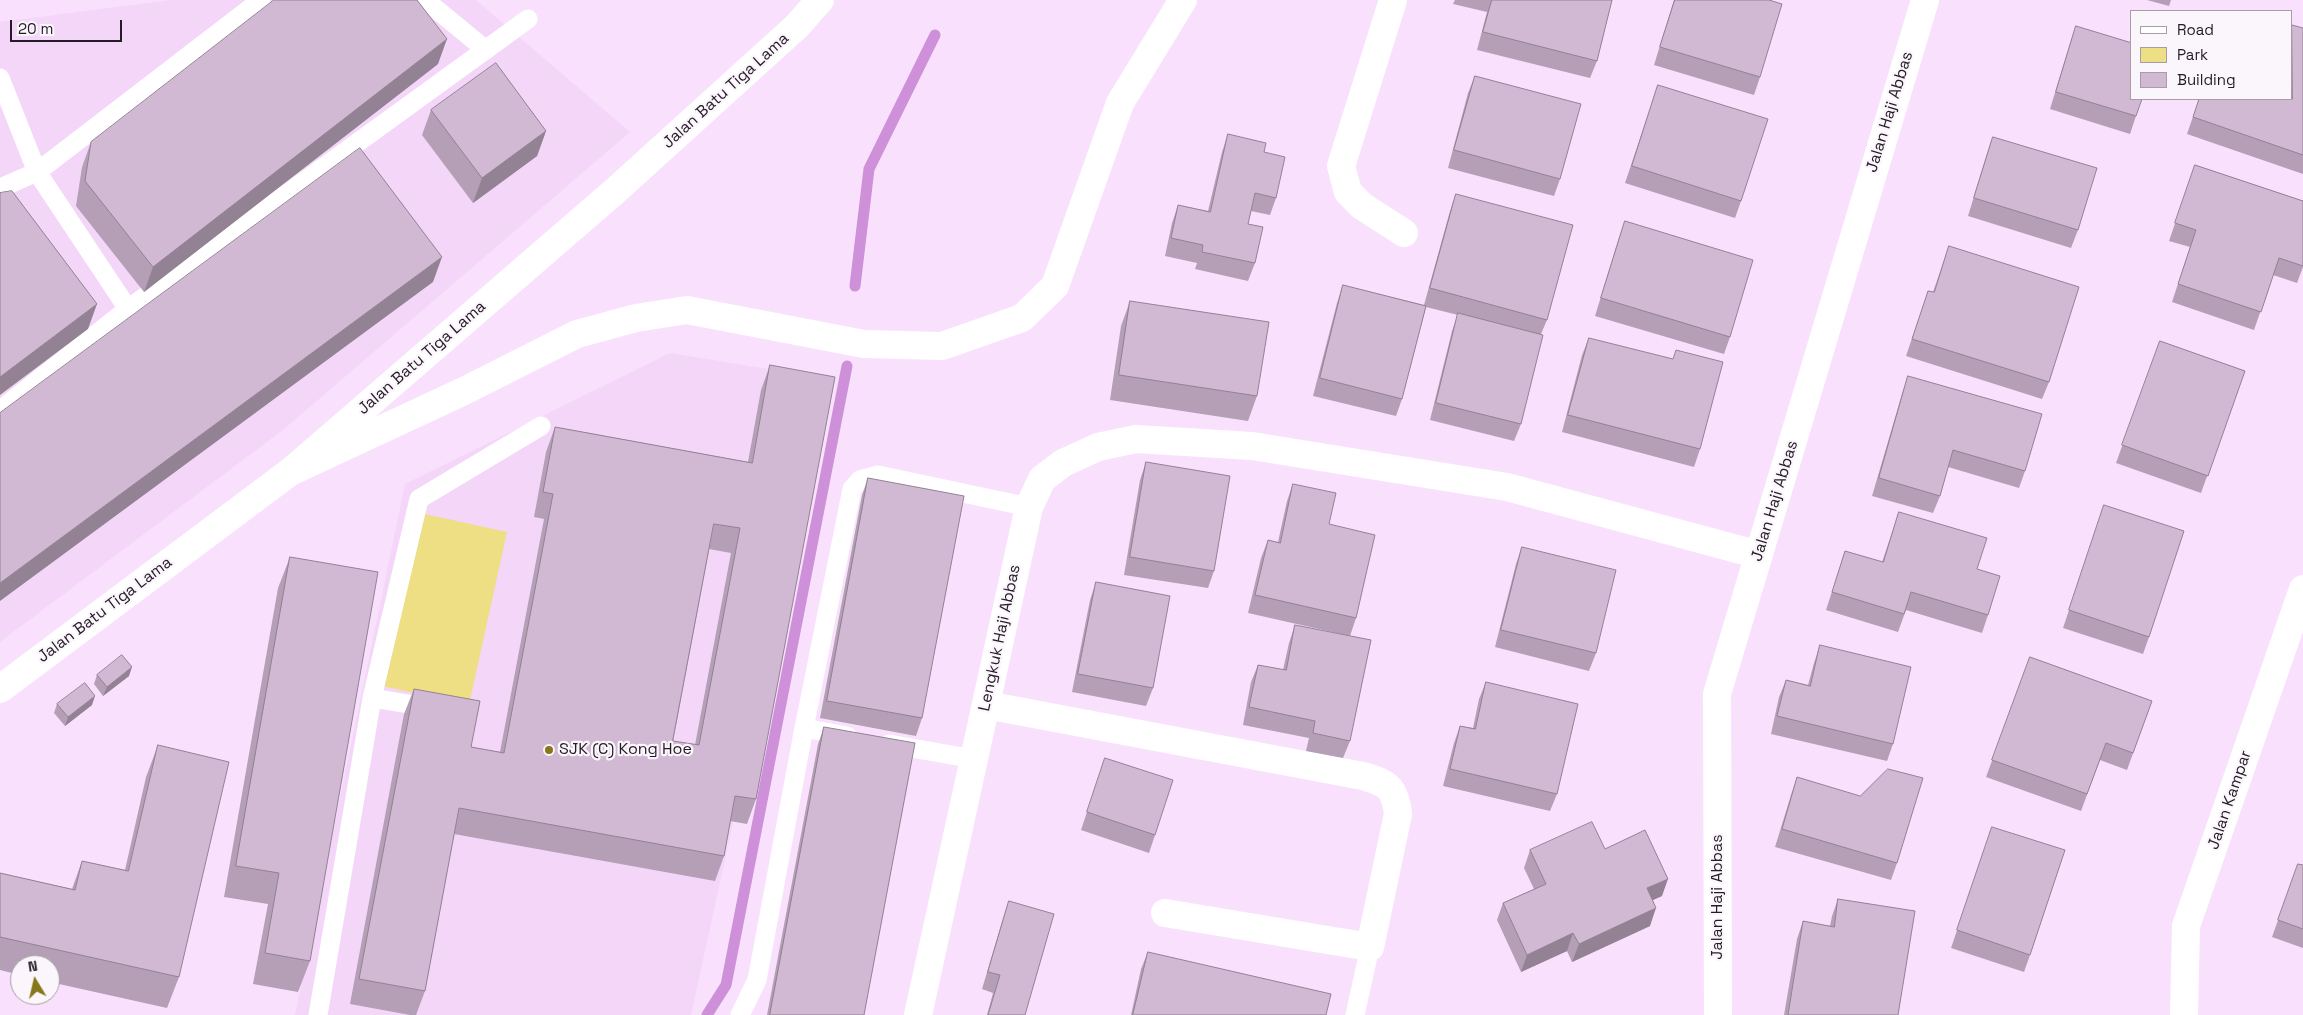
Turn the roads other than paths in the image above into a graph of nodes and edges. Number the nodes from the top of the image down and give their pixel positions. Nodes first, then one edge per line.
1 (261, 0) edge
2 (425, 0) edge
3 (820, 0) edge
4 (1183, 0) edge
5 (1393, 0) edge
6 (1924, 0) edge
7 (528, 19) dead end
8 (486, 50) junction
9 (0, 78) edge
10 (37, 172) junction
11 (0, 188) edge
12 (1404, 233) dead end
13 (128, 309) junction
14 (0, 410) edge
15 (541, 426) dead end
16 (290, 472) junction
17 (1029, 507) junction
18 (1759, 554) junction
19 (2303, 589) edge
20 (0, 689) edge
21 (372, 698) junction
22 (986, 704) junction
23 (454, 712) edge
24 (804, 728) junction
25 (974, 759) junction
26 (1165, 912) dead end
27 (1370, 947) junction
28 (318, 1015) edge
29 (740, 1015) edge
30 (918, 1015) edge
31 (1355, 1015) edge
32 (1718, 1015) edge
33 (2184, 1015) edge

1 - 10 lane
2 - 8 lane
3 - 16 main road, Jalan Batu Tiga Lama
4 - 16 main road
5 - 12 main road
6 - 18 main road, Jalan Haji Abbas
7 - 8 lane
8 - 13 lane
9 - 10 lane
10 - 11 lane
10 - 13 lane
13 - 14 lane
15 - 21 lane
16 - 20 main road, Jalan Batu Tiga Lama
17 - 18 main road, Lengkuk Haji Abbas
17 - 22 main road, Lengkuk Haji Abbas
17 - 24 lane
18 - 32 main road, Jalan Haji Abbas
19 - 33 main road, Jalan Kampar
21 - 23 lane
21 - 28 lane
22 - 25 main road, Lengkuk Haji Abbas
22 - 27 main road
24 - 25 lane
24 - 29 lane
25 - 30 main road, Lengkuk Haji Abbas
26 - 27 main road
27 - 31 lane

